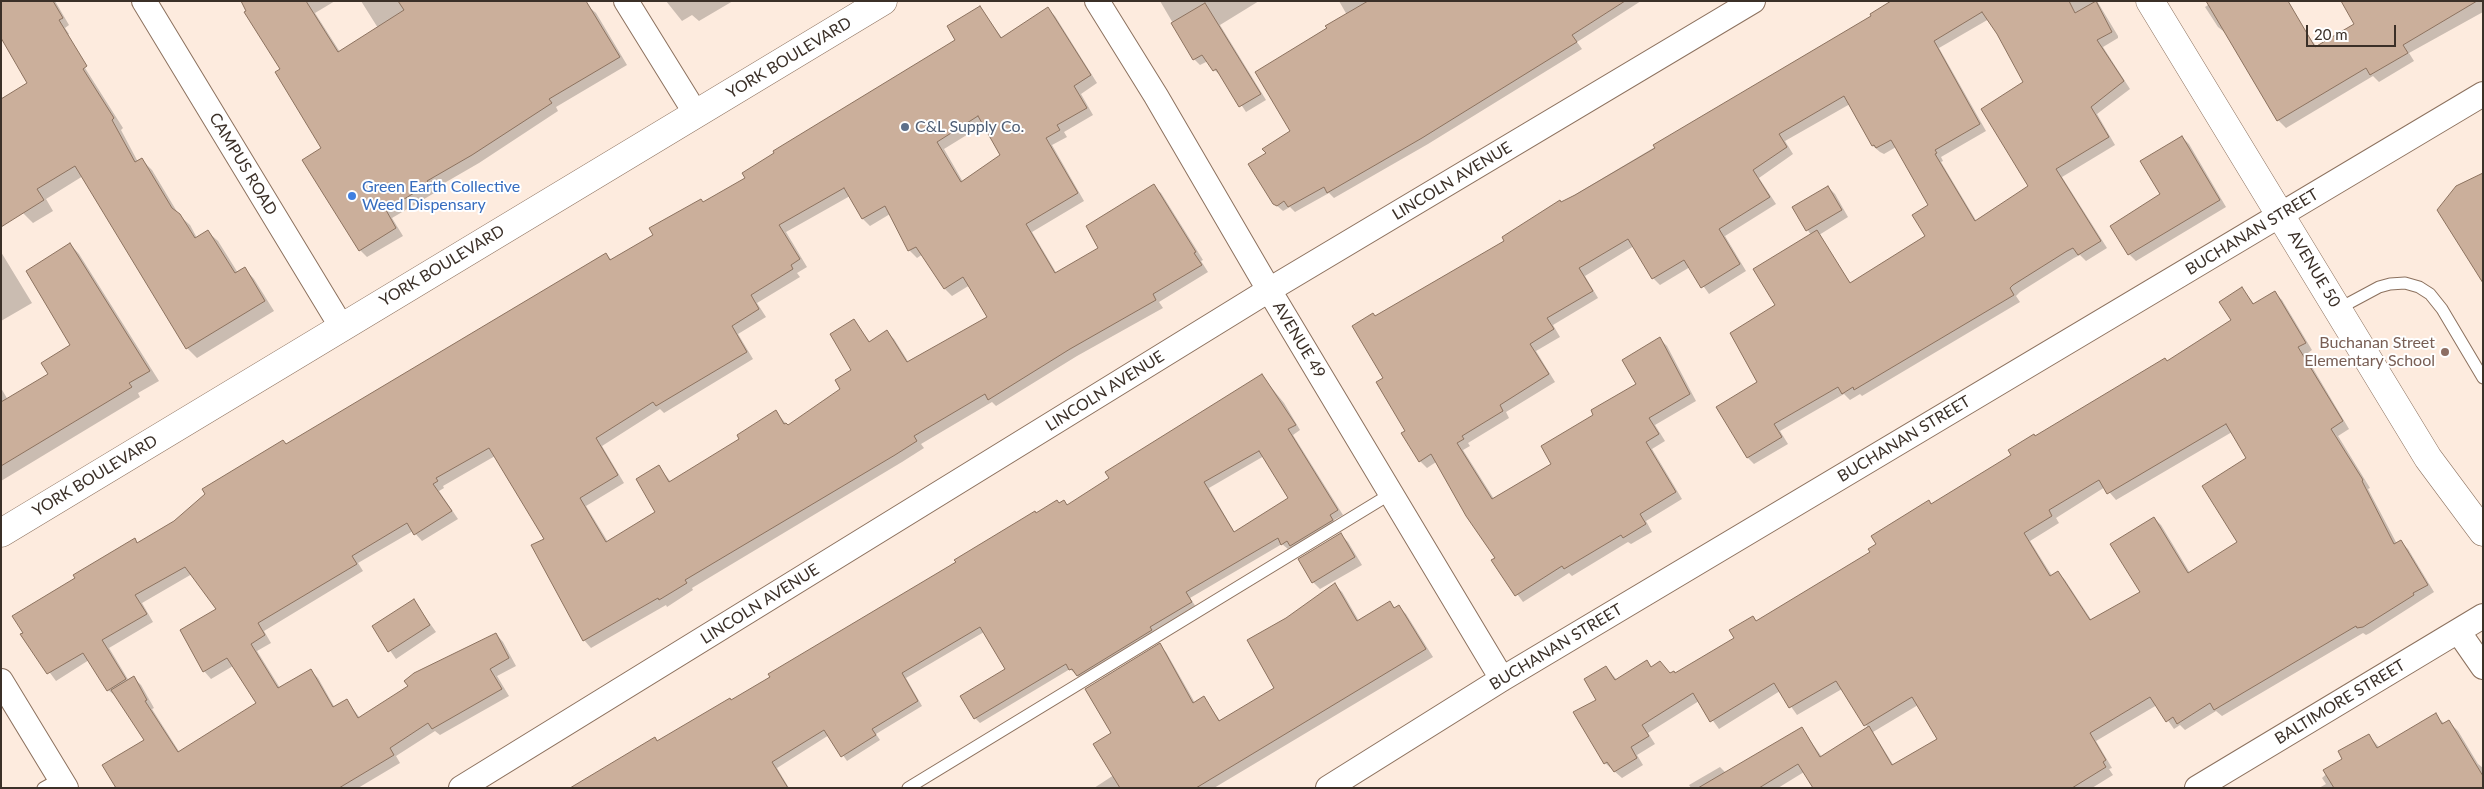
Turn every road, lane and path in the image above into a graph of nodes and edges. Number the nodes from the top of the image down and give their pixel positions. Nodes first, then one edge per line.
1 (144, 1) edge
2 (626, 1) edge
3 (883, 1) edge
4 (1097, 1) edge
5 (1753, 1) edge
6 (2150, 1) edge
7 (2483, 94) edge
8 (696, 114) junction
9 (2281, 214) junction
10 (1269, 290) junction
11 (2338, 309) junction
12 (341, 326) junction
13 (2483, 378) edge
14 (1392, 493) junction
15 (2483, 532) edge
16 (1, 533) edge
17 (2483, 616) edge
18 (2458, 631) junction
19 (2483, 668) edge
20 (1502, 679) junction
21 (1, 681) edge
22 (57, 785) edge
23 (461, 788) edge
24 (908, 788) edge
25 (1328, 788) edge
26 (2196, 788) edge

1 - 12 street, CAMPUS ROAD
2 - 8 street
3 - 8 main road, YORK BOULEVARD
4 - 10 street, AVENUE 49
5 - 10 street, LINCOLN AVENUE
6 - 9 main road, AVENUE 50
7 - 9 street, BUCHANAN STREET
8 - 12 main road, YORK BOULEVARD
9 - 11 main road, AVENUE 50
9 - 20 street, BUCHANAN STREET
10 - 14 street, AVENUE 49
10 - 23 street, LINCOLN AVENUE
11 - 13 lane
11 - 15 main road, AVENUE 50
12 - 16 main road, YORK BOULEVARD
14 - 20 street, AVENUE 49
14 - 24 lane
17 - 18 street, BALTIMORE STREET
18 - 19 street
18 - 26 street, BALTIMORE STREET
20 - 25 street, BUCHANAN STREET
21 - 22 street

